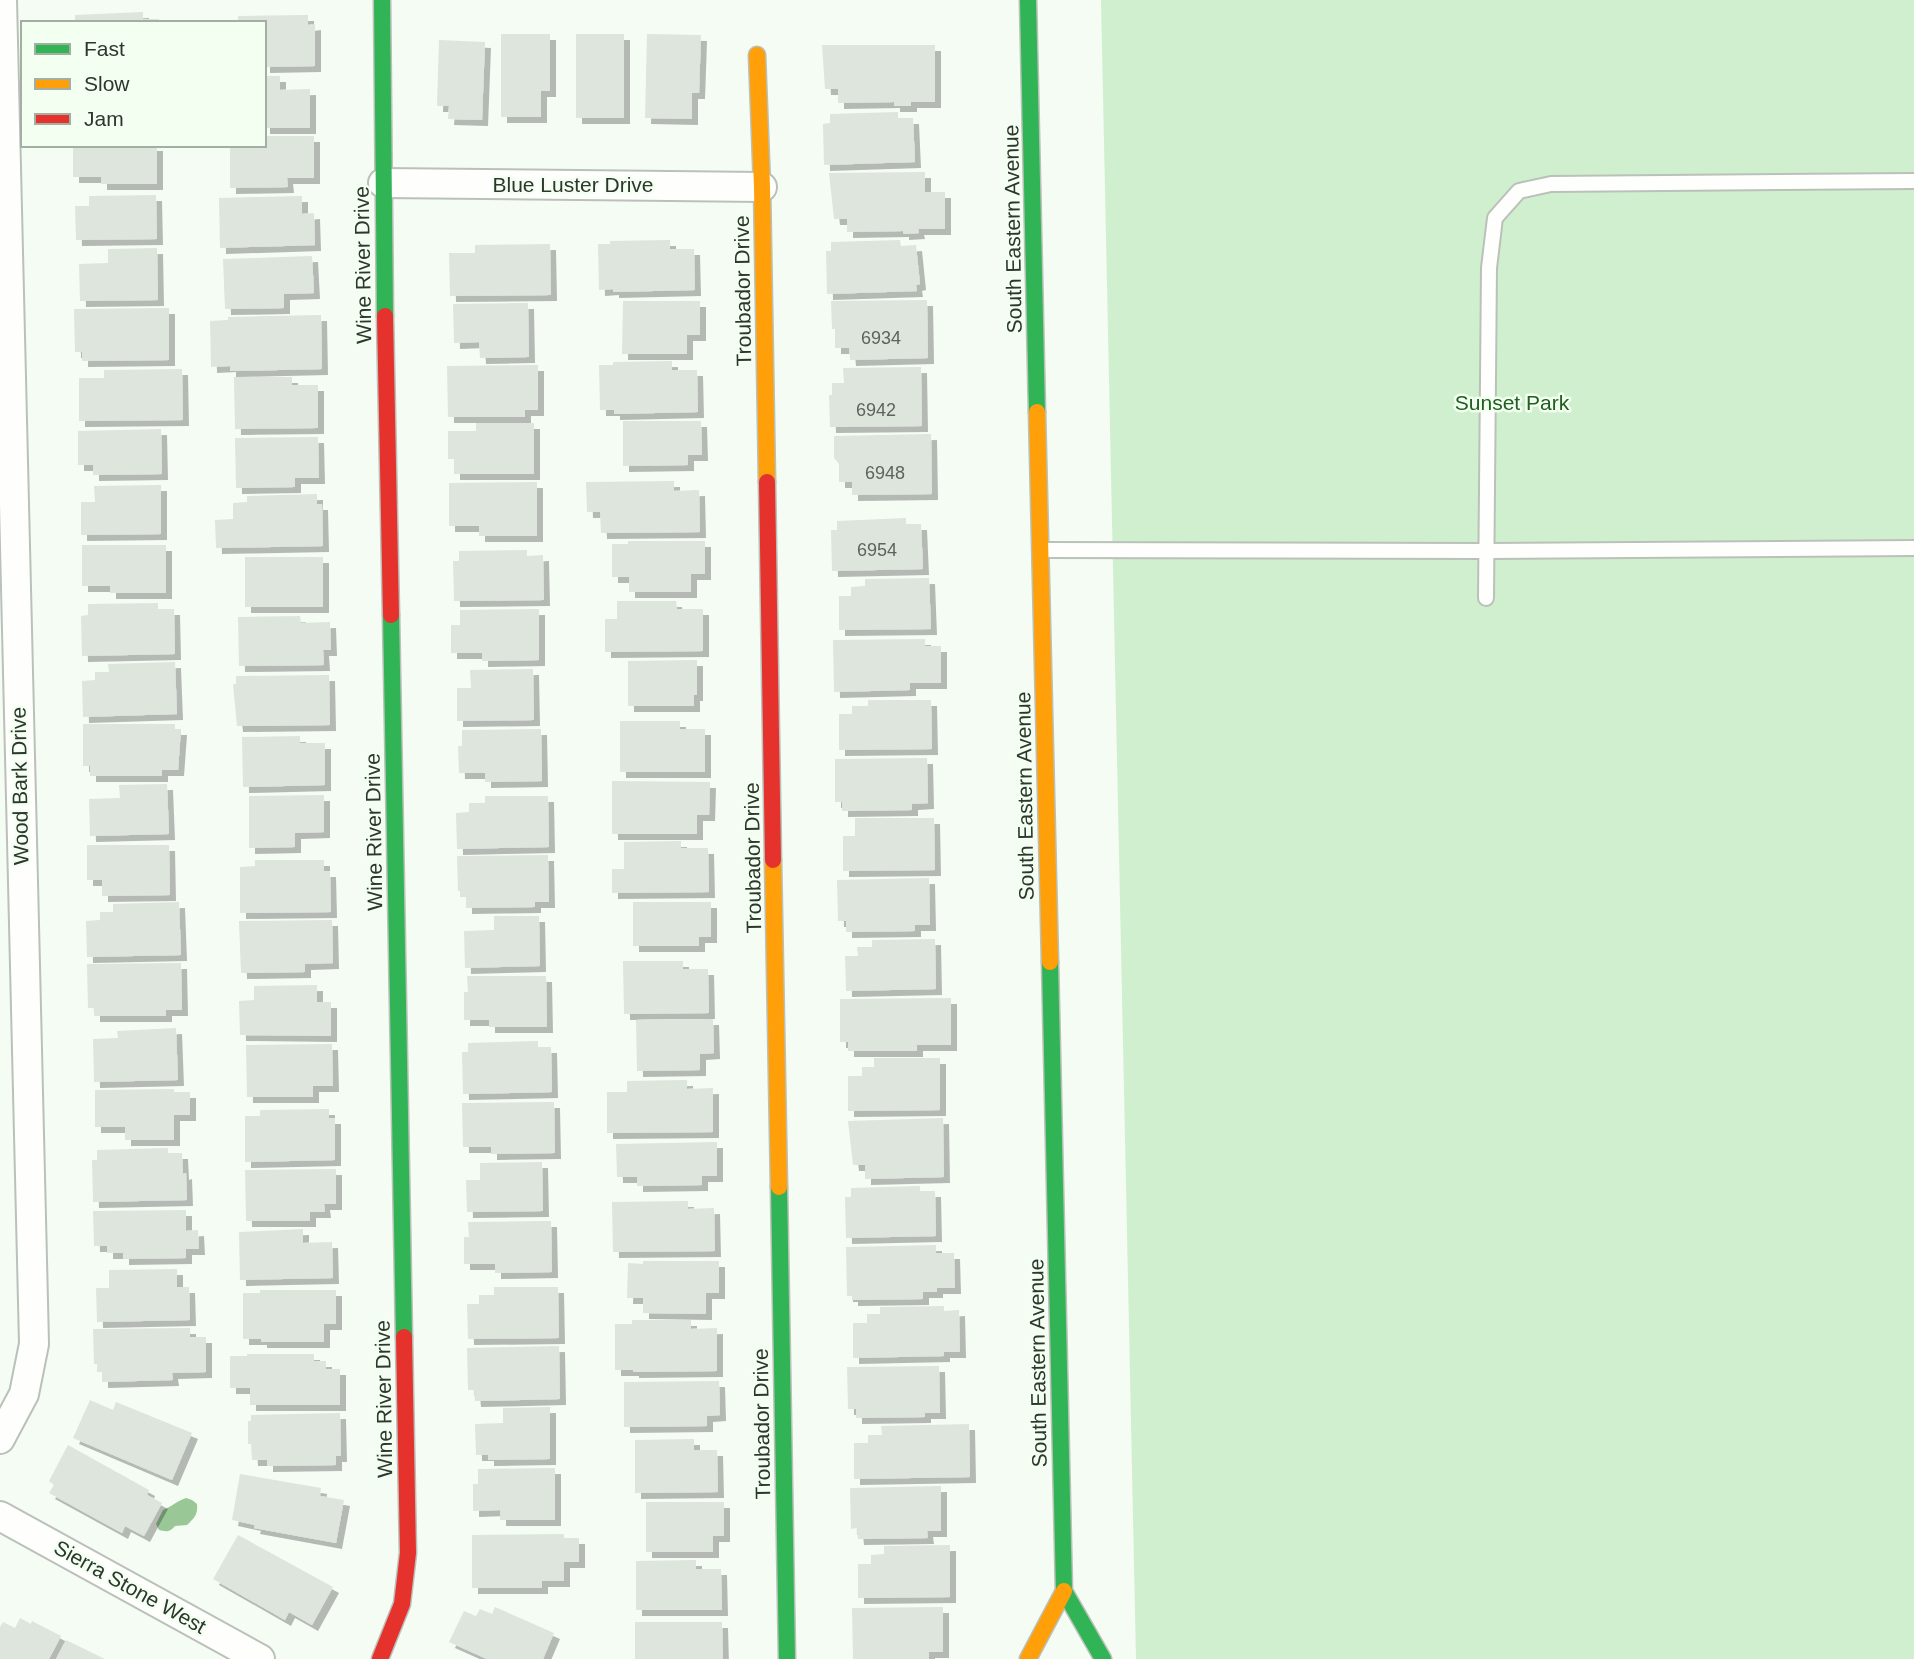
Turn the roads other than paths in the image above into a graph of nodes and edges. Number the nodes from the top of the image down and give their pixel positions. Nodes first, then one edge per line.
1 (2, 0) edge
2 (382, 0) edge
3 (1028, 0) edge
4 (757, 55) dead end
5 (1914, 181) edge
6 (383, 183) junction
7 (762, 187) junction
8 (1914, 548) edge
9 (1041, 550) junction
10 (1487, 551) junction
11 (1486, 598) dead end
12 (0, 1439) edge
13 (0, 1516) edge
14 (1064, 1591) junction
15 (260, 1659) edge
16 (380, 1659) edge
17 (787, 1659) edge
18 (1028, 1659) edge
19 (1103, 1659) edge

1 - 12 street, Wood Bark Drive
2 - 6 street, Wine River Drive
3 - 9 street, South Eastern Avenue
4 - 7 street, Troubador Drive
5 - 10 lane
6 - 7 street, Blue Luster Drive
6 - 16 street, Wine River Drive
7 - 17 street, Troubador Drive
8 - 10 lane
9 - 10 lane
9 - 14 street, South Eastern Avenue
10 - 11 lane
13 - 15 street, Sierra Stone West
14 - 18 street, South Eastern Avenue
14 - 19 street, South Eastern Avenue

